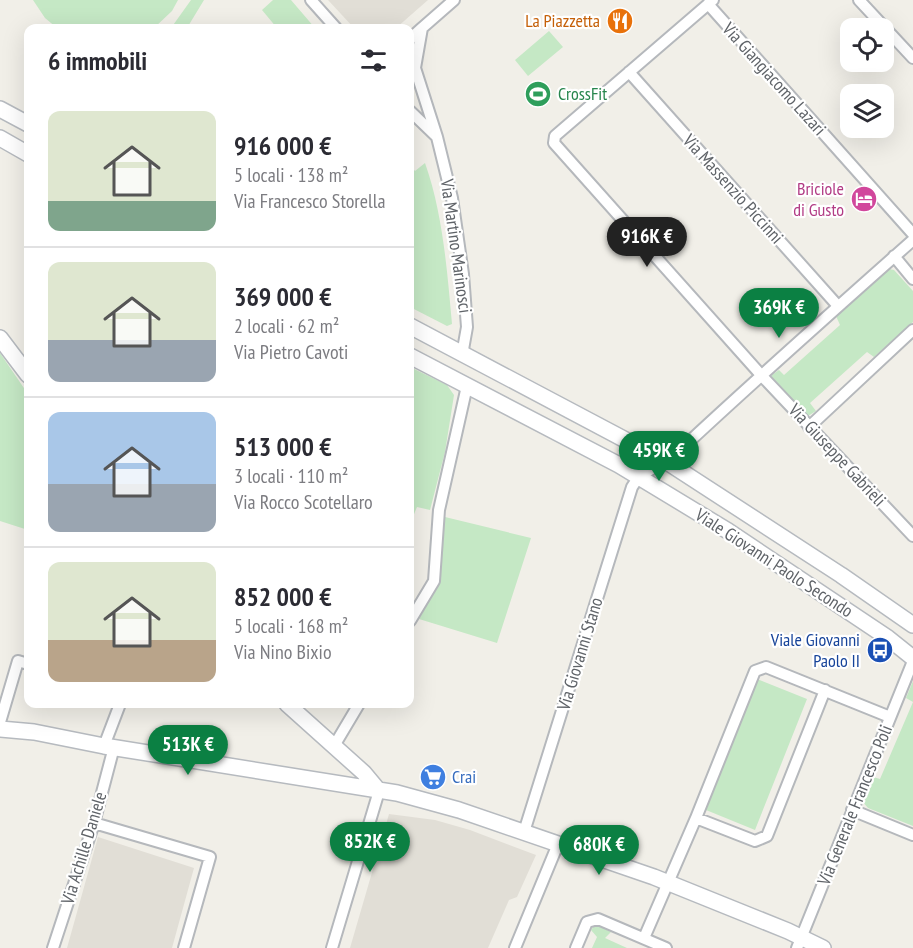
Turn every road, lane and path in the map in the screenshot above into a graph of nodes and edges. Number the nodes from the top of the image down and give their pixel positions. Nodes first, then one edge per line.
1 (311, 0) edge
2 (454, 0) edge
3 (859, 0) edge
4 (710, 2) edge
5 (332, 24) edge
6 (422, 28) junction
7 (414, 35) edge
8 (913, 58) edge
9 (629, 72) junction
10 (0, 108) edge
11 (414, 115) edge
12 (24, 122) edge
13 (437, 137) junction
14 (0, 138) edge
15 (24, 152) edge
16 (913, 234) edge
17 (913, 240) edge
18 (894, 256) junction
19 (913, 279) edge
20 (838, 306) junction
21 (414, 328) edge
22 (913, 330) edge
23 (0, 338) edge
24 (462, 355) junction
25 (414, 358) edge
26 (24, 362) edge
27 (760, 375) junction
28 (467, 386) junction
29 (809, 427) junction
30 (667, 462) junction
31 (638, 477) junction
32 (913, 536) edge
33 (414, 614) edge
34 (913, 625) edge
35 (913, 659) edge
36 (24, 663) edge
37 (825, 690) junction
38 (119, 708) edge
39 (291, 708) edge
40 (357, 708) edge
41 (890, 717) junction
42 (0, 722) edge
43 (0, 729) edge
44 (109, 746) junction
45 (334, 746) junction
46 (379, 791) junction
47 (852, 810) junction
48 (696, 818) junction
49 (94, 823) junction
50 (524, 832) junction
51 (913, 835) edge
52 (558, 844) junction
53 (669, 884) junction
54 (644, 938) junction
55 (799, 943) edge
56 (53, 948) edge
57 (184, 948) edge
58 (332, 948) edge
59 (515, 948) edge
60 (576, 948) edge
61 (666, 948) edge
62 (823, 948) edge

1 - 5 street
2 - 6 street
3 - 8 street
4 - 9 street
4 - 16 street, Via Giangiacomo Lazari
6 - 7 street
6 - 13 street, Via Martino Marinosci
9 - 20 street, Via Massenzio Piccinni
9 - 27 street, Via Giuseppe Gabrieli
10 - 12 main road
11 - 13 street
13 - 24 street, Via Martino Marinosci
14 - 15 main road
17 - 18 street
18 - 19 street
18 - 20 street
20 - 27 street
21 - 24 main road, Viale Giovanni Paolo Secondo
22 - 29 street
23 - 26 main road
24 - 30 main road, Viale Giovanni Paolo Secondo
25 - 28 main road, Viale Giovanni Paolo Secondo
27 - 29 street, Via Giuseppe Gabrieli
27 - 30 street
28 - 31 main road, Viale Giovanni Paolo Secondo
28 - 33 street
29 - 32 street, Via Giuseppe Gabrieli
30 - 31 street
30 - 34 main road, Viale Giovanni Paolo Secondo
31 - 35 main road, Viale Giovanni Paolo Secondo
31 - 50 street, Via Giovanni Stano
35 - 41 street, Via Generale Francesco Poli
36 - 42 street
37 - 41 street
37 - 48 street
37 - 48 street
38 - 44 street, Via Achille Daniele
39 - 45 main road
40 - 45 street
41 - 47 street, Via Generale Francesco Poli
43 - 44 main road
44 - 46 main road
44 - 49 street, Via Achille Daniele
45 - 46 main road
46 - 50 main road
46 - 58 street
47 - 51 street
47 - 55 street, Via Generale Francesco Poli
48 - 53 street
49 - 56 street, Via Achille Daniele
49 - 57 street
50 - 52 main road
52 - 53 main road
52 - 59 street
53 - 54 street
53 - 55 main road
54 - 60 street
54 - 61 street
55 - 62 main road

